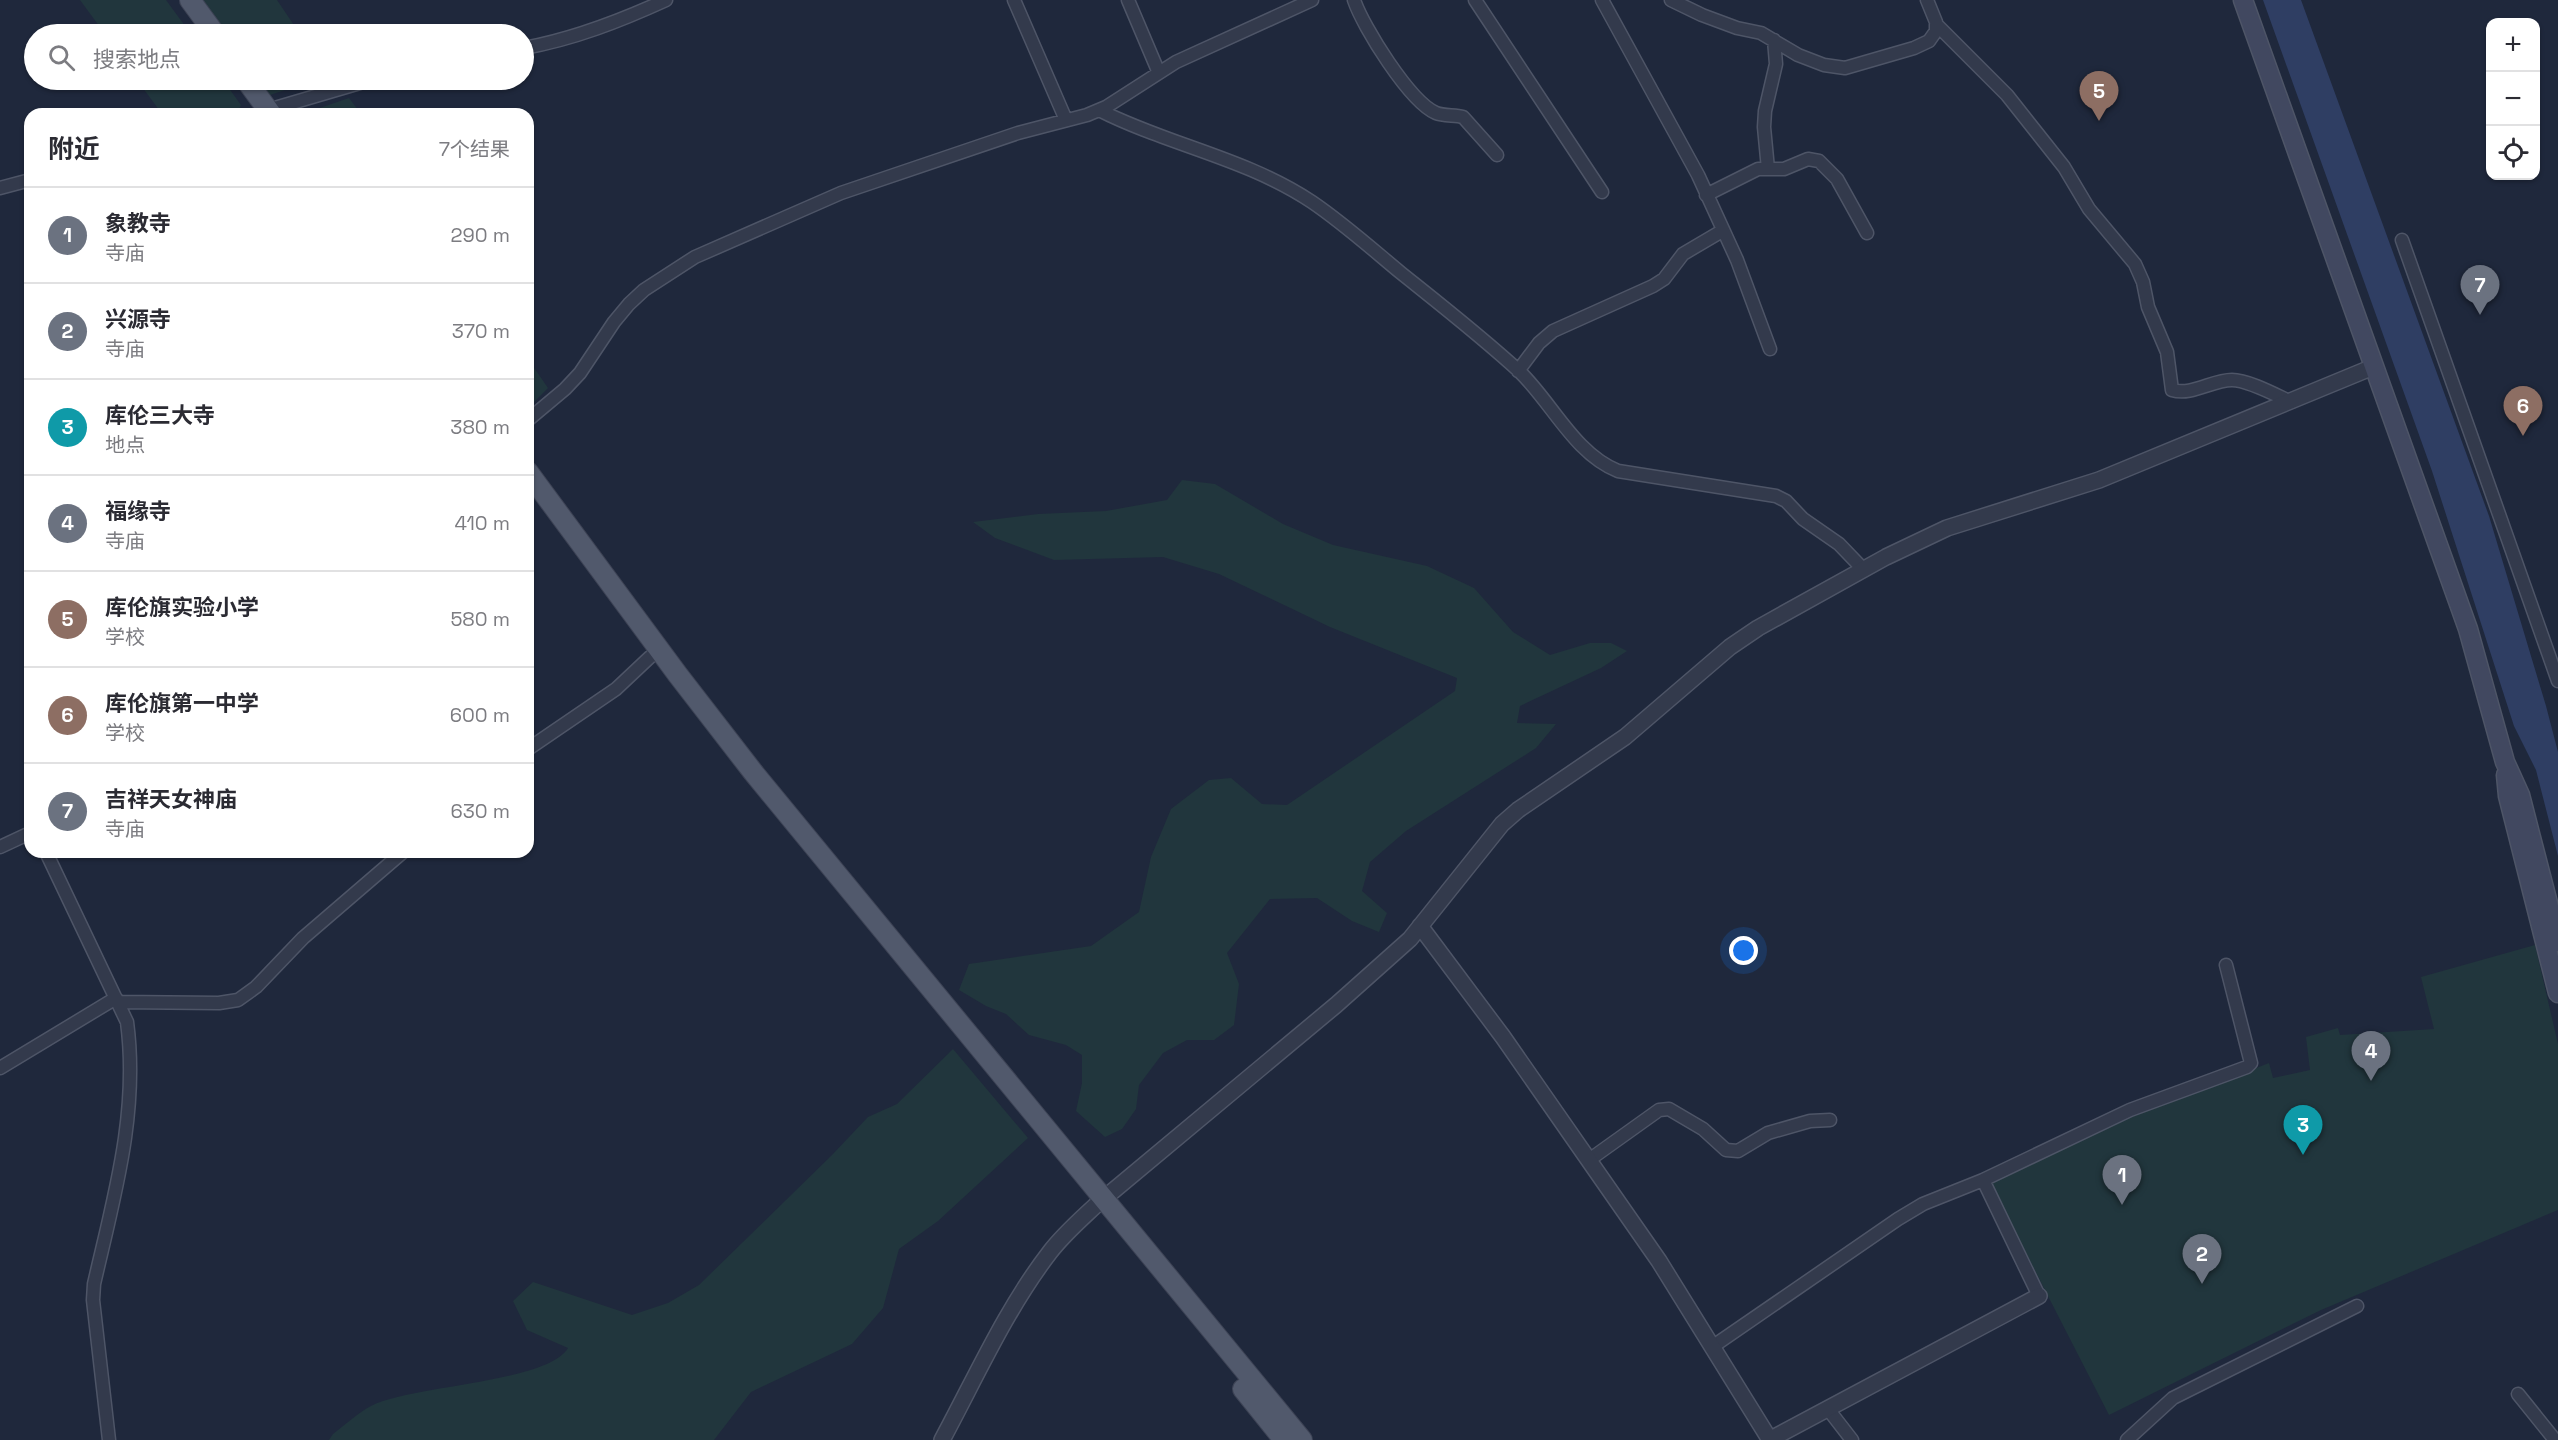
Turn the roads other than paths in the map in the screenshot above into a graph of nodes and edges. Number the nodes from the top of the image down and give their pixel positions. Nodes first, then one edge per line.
1 (178, 0) edge
2 (190, 0) edge
3 (666, 0) edge
4 (1014, 0) edge
5 (1128, 0) edge
6 (1312, 0) edge
7 (1354, 0) edge
8 (1475, 0) edge
9 (1602, 0) edge
10 (1671, 0) edge
11 (1926, 0) edge
12 (2243, 0) edge
13 (195, 24) edge
14 (207, 24) edge
15 (1936, 24) junction
16 (1774, 40) junction
17 (534, 46) edge
18 (1159, 73) junction
19 (244, 90) edge
20 (252, 90) edge
21 (338, 90) edge
22 (261, 108) edge
23 (263, 108) edge
24 (282, 108) edge
25 (1099, 110) junction
26 (1066, 120) junction
27 (1497, 155) dead end
28 (1768, 169) junction
29 (24, 182) edge
30 (0, 188) edge
31 (1602, 192) dead end
32 (1706, 195) junction
33 (1722, 231) junction
34 (1867, 233) dead end
35 (2402, 240) dead end
36 (1770, 349) dead end
37 (2373, 367) junction
38 (1518, 371) junction
39 (2291, 402) junction
40 (534, 415) edge
41 (534, 480) edge
42 (534, 501) edge
43 (1863, 569) junction
44 (651, 657) junction
45 (2558, 681) edge
46 (534, 745) edge
47 (2505, 762) junction
48 (24, 836) edge
49 (0, 847) edge
50 (49, 858) edge
51 (396, 858) edge
52 (1420, 926) junction
53 (2558, 942) edge
54 (2226, 965) dead end
55 (2558, 993) edge
56 (117, 1000) junction
57 (0, 1068) edge
58 (1830, 1120) dead end
59 (1588, 1160) junction
60 (1983, 1180) junction
61 (1100, 1202) junction
62 (2039, 1296) joint
63 (2357, 1306) dead end
64 (1712, 1347) junction
65 (2518, 1394) dead end
66 (1828, 1409) junction
67 (109, 1440) edge
68 (942, 1440) edge
69 (1284, 1440) edge
70 (1302, 1440) edge
71 (1769, 1440) edge
72 (1852, 1440) edge
73 (2127, 1440) edge
74 (2555, 1440) edge

1 - 13 main road
2 - 14 main road
3 - 17 street
4 - 26 street
5 - 18 street
6 - 18 street
7 - 27 street
8 - 31 street
9 - 32 street
10 - 16 street
11 - 15 street
12 - 37 main road
15 - 16 street
15 - 39 street
16 - 28 street
18 - 25 street
19 - 22 main road
20 - 23 main road
21 - 24 street
25 - 26 street
25 - 38 street
26 - 40 street
28 - 32 street
28 - 34 street
29 - 30 street
32 - 33 street
33 - 36 street
33 - 38 street
35 - 45 street
37 - 39 street
37 - 47 main road
38 - 43 street
39 - 43 street
41 - 61 main road
42 - 44 main road
43 - 52 street
44 - 46 street
44 - 61 main road
47 - 53 main road
47 - 55 main road
48 - 49 street
50 - 56 street
51 - 56 street
52 - 59 street
52 - 61 street
54 - 60 street
56 - 57 street
56 - 67 street
58 - 59 street
59 - 64 street
60 - 62 street
60 - 64 street
61 - 68 street
61 - 69 main road
61 - 70 main road
62 - 66 street
63 - 73 street
64 - 71 street
65 - 74 street
66 - 71 street
66 - 72 street

